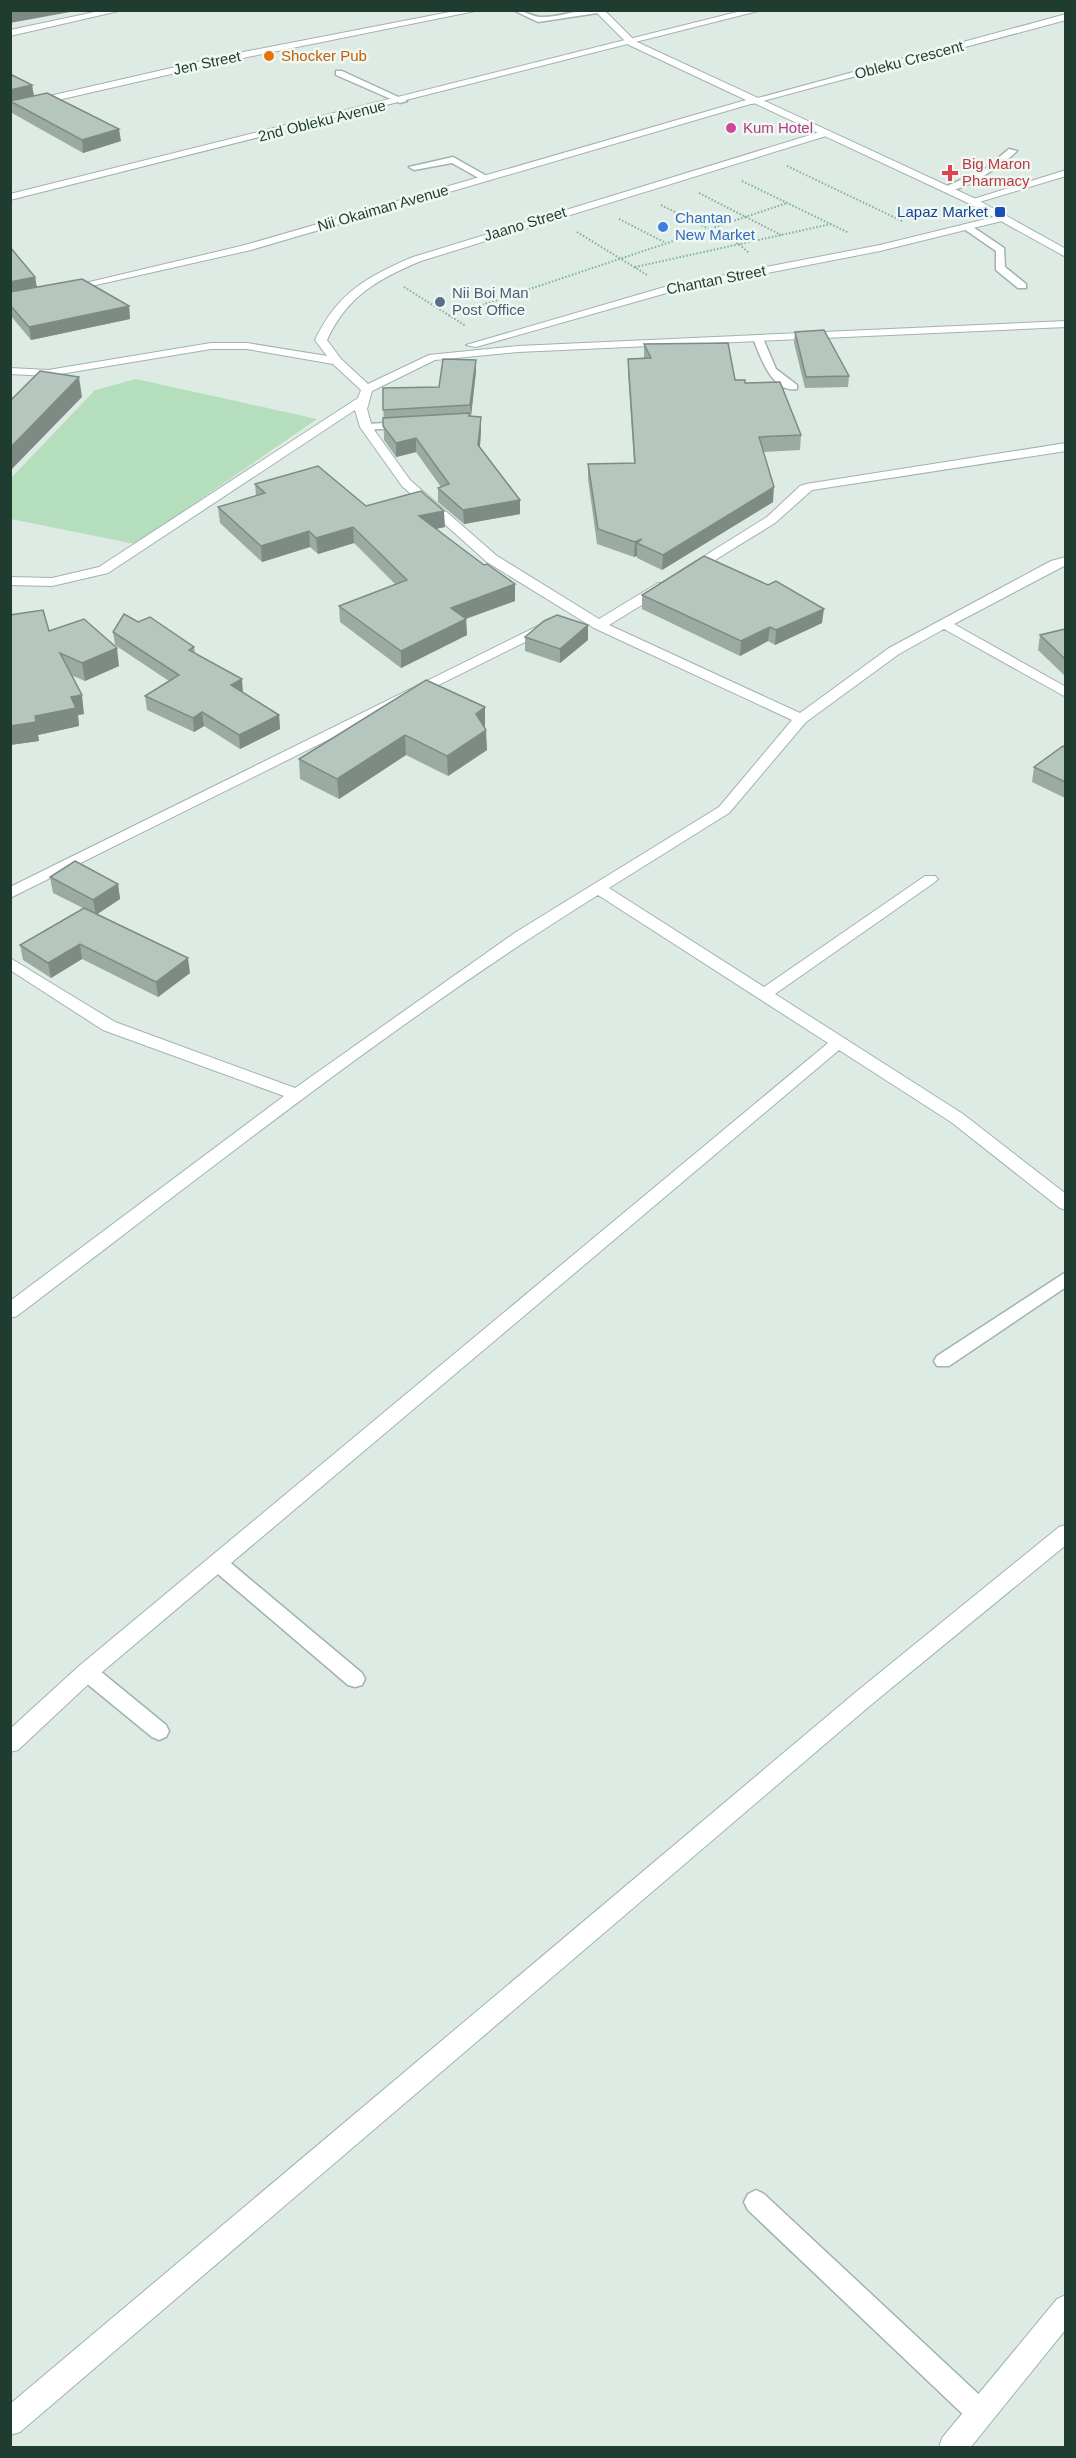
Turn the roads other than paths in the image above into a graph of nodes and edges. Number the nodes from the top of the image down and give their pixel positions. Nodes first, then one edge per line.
1 (119, 10) edge
2 (476, 10) edge
3 (517, 10) edge
4 (758, 10) edge
5 (599, 11) edge
6 (1065, 17) edge
7 (10, 33) edge
8 (632, 43) junction
9 (339, 73) dead end
10 (752, 100) junction
11 (403, 101) junction
12 (10, 108) edge
13 (823, 134) junction
14 (1012, 151) dead end
15 (414, 167) dead end
16 (1065, 173) edge
17 (487, 179) junction
18 (945, 189) junction
19 (10, 197) edge
20 (972, 201) junction
21 (1002, 218) junction
22 (967, 227) junction
23 (1065, 254) edge
24 (1022, 286) dead end
25 (52, 291) edge
26 (1065, 324) edge
27 (758, 338) junction
28 (433, 357) junction
29 (337, 361) junction
30 (10, 371) edge
31 (793, 387) dead end
32 (365, 395) junction
33 (424, 424) edge
34 (366, 427) junction
35 (1065, 447) edge
36 (1065, 561) edge
37 (10, 580) edge
38 (575, 612) junction
39 (943, 623) junction
40 (599, 624) junction
41 (1065, 693) edge
42 (801, 719) junction
43 (930, 879) dead end
44 (596, 887) junction
45 (10, 893) edge
46 (10, 963) edge
47 (763, 995) junction
48 (839, 1042) junction
49 (297, 1095) junction
50 (1065, 1204) edge
51 (1065, 1278) edge
52 (10, 1311) edge
53 (943, 1361) dead end
54 (1065, 1533) edge
55 (219, 1564) junction
56 (87, 1672) junction
57 (355, 1679) dead end
58 (159, 1731) dead end
59 (10, 1743) edge
60 (756, 2202) dead end
61 (1065, 2308) edge
62 (979, 2412) junction
63 (10, 2422) edge
64 (952, 2448) edge

1 - 7 street
2 - 12 street, Jen Street
3 - 5 lane
4 - 8 street, 2nd Obleku Avenue
5 - 8 street
6 - 10 street, Obleku Crescent
8 - 10 street
8 - 11 street, 2nd Obleku Avenue
9 - 11 lane
10 - 13 street
10 - 17 street, Nii Okaiman Avenue
11 - 19 street, 2nd Obleku Avenue
13 - 18 street
13 - 29 street, Jaano Street
14 - 18 lane
15 - 17 lane
16 - 20 street
17 - 25 street, Nii Okaiman Avenue
18 - 20 street
20 - 21 street
21 - 22 street, Chantan Street
21 - 23 street
22 - 24 lane
22 - 28 street, Chantan Street
26 - 27 street
27 - 28 street
27 - 31 lane
28 - 32 street
29 - 30 street
29 - 32 street, Jaano Street
32 - 34 street
32 - 37 street
33 - 34 lane
34 - 38 street
35 - 40 street
36 - 39 street
38 - 40 street
38 - 45 street
39 - 41 street
39 - 42 street
40 - 42 street
42 - 44 street
43 - 47 street
44 - 47 street
44 - 49 street
46 - 49 street
47 - 48 street
48 - 50 street
48 - 55 street
49 - 52 street
51 - 53 lane
54 - 63 street
55 - 56 street
55 - 57 lane
56 - 58 lane
56 - 59 street
60 - 62 lane
61 - 62 street
62 - 64 street

